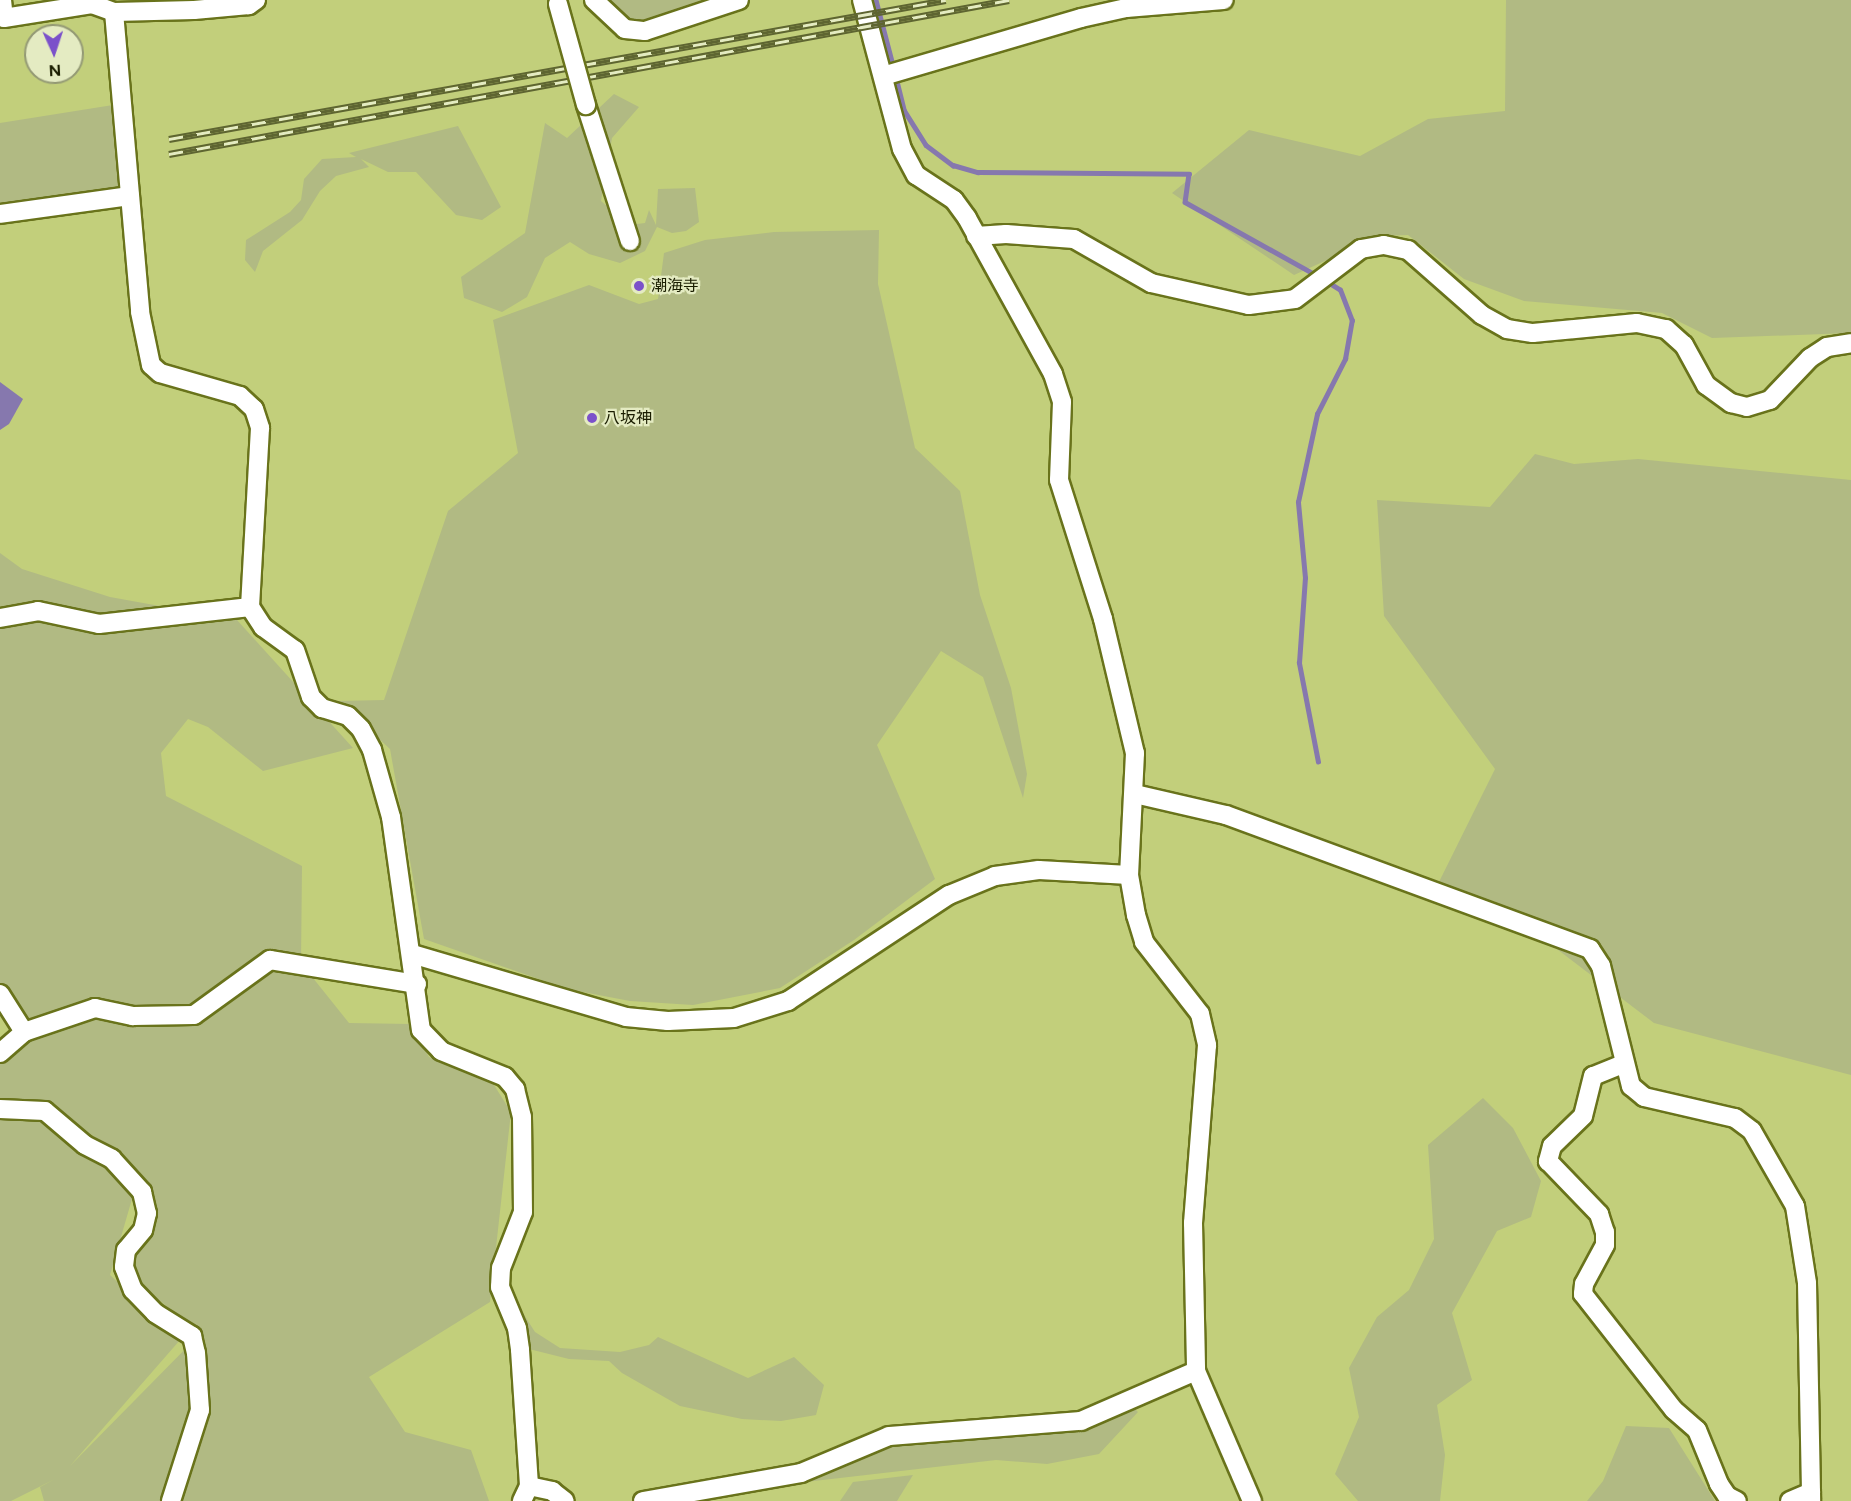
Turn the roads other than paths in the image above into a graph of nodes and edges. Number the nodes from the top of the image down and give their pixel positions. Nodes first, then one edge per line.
1 (2, 0) edge
2 (256, 0) edge
3 (594, 0) edge
4 (739, 0) edge
5 (862, 0) edge
6 (1224, 0) edge
7 (557, 2) edge
8 (194, 5) edge
9 (114, 12) junction
10 (883, 76) junction
11 (130, 196) junction
12 (0, 214) edge
13 (976, 236) junction
14 (630, 241) dead end
15 (1851, 343) edge
16 (250, 607) junction
17 (0, 618) edge
18 (1135, 794) junction
19 (1129, 875) junction
20 (411, 954) junction
21 (417, 984) junction
22 (0, 994) edge
23 (24, 1032) junction
24 (0, 1053) edge
25 (1623, 1064) junction
26 (0, 1109) edge
27 (1196, 1371) junction
28 (526, 1494) edge
29 (1811, 1497) edge
30 (171, 1501) edge
31 (565, 1501) edge
32 (643, 1501) edge
33 (1252, 1501) edge
34 (1737, 1501) edge
35 (1790, 1501) edge

1 - 9 street
2 - 8 street
3 - 4 street
5 - 10 street
6 - 10 street
7 - 14 street, bridge
8 - 9 street
9 - 11 street
10 - 13 street
11 - 12 street
11 - 16 street
13 - 15 street
13 - 18 street
16 - 17 street
16 - 20 street
18 - 19 street
18 - 25 street
19 - 20 street
19 - 27 street
20 - 21 street
21 - 23 street
21 - 28 street
22 - 23 street
23 - 24 street
25 - 29 street
25 - 34 street
26 - 30 street
27 - 32 street
27 - 33 street
28 - 31 street
29 - 35 street

